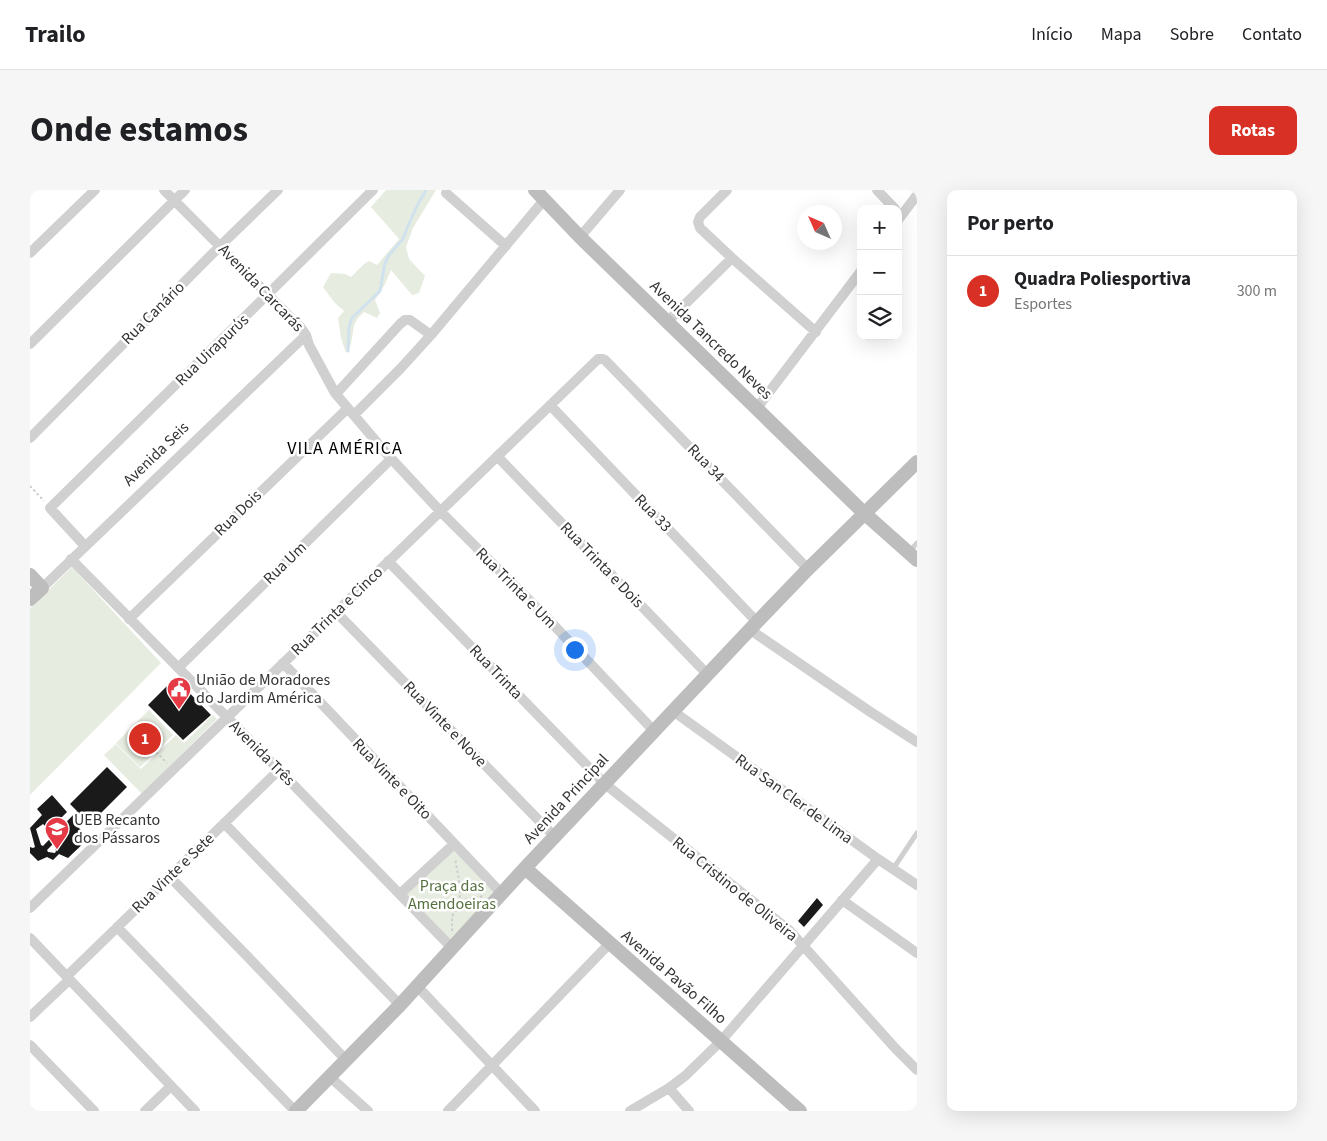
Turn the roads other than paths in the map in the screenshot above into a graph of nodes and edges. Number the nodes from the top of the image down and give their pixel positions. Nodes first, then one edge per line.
1 (95, 190) edge
2 (164, 190) edge
3 (185, 190) edge
4 (278, 190) edge
5 (373, 190) edge
6 (620, 190) edge
7 (727, 190) edge
8 (877, 190) edge
9 (446, 193) dead end
10 (539, 195) edge
11 (917, 195) edge
12 (174, 200) junction
13 (890, 205) edge
14 (902, 210) edge
15 (580, 237) junction
16 (220, 246) junction
17 (506, 246) junction
18 (30, 253) edge
19 (732, 258) junction
20 (857, 276) edge
21 (268, 294) junction
22 (667, 322) junction
23 (816, 332) junction
24 (306, 335) junction
25 (431, 336) junction
26 (30, 344) edge
27 (603, 359) joint
28 (336, 394) junction
29 (550, 405) junction
30 (757, 408) junction
31 (351, 411) junction
32 (30, 438) edge
33 (497, 456) junction
34 (391, 459) junction
35 (917, 462) edge
36 (440, 511) junction
37 (864, 513) junction
38 (85, 546) junction
39 (914, 552) edge
40 (71, 560) junction
41 (388, 561) junction
42 (808, 568) junction
43 (30, 575) edge
44 (42, 588) junction
45 (30, 599) edge
46 (336, 612) junction
47 (128, 618) junction
48 (753, 626) junction
49 (283, 663) junction
50 (178, 668) junction
51 (707, 674) junction
52 (673, 711) junction
53 (226, 718) junction
54 (654, 731) junction
55 (917, 742) edge
56 (279, 770) junction
57 (604, 784) junction
58 (224, 824) junction
59 (917, 833) edge
60 (555, 837) junction
61 (454, 844) junction
62 (878, 859) junction
63 (526, 868) junction
64 (893, 869) junction
65 (169, 876) junction
66 (917, 884) edge
67 (400, 894) junction
68 (502, 894) junction
69 (842, 900) junction
70 (30, 908) edge
71 (117, 927) junction
72 (30, 938) edge
73 (610, 943) junction
74 (804, 945) junction
75 (452, 948) junction
76 (917, 953) edge
77 (68, 977) junction
78 (417, 986) junction
79 (400, 1005) junction
80 (30, 1017) edge
81 (721, 1041) junction
82 (30, 1045) edge
83 (346, 1060) junction
84 (492, 1065) junction
85 (917, 1070) edge
86 (330, 1077) junction
87 (171, 1086) junction
88 (669, 1088) junction
89 (94, 1111) edge
90 (145, 1111) edge
91 (195, 1111) edge
92 (296, 1111) edge
93 (368, 1111) edge
94 (448, 1111) edge
95 (535, 1111) edge
96 (630, 1111) edge
97 (689, 1111) edge
98 (800, 1111) edge

1 - 18 street
2 - 12 street, Avenida Carcarás
3 - 12 street
4 - 16 street, Rua Canário
5 - 21 street, Rua Uirapurύs
6 - 15 street
7 - 19 street
8 - 13 street
9 - 17 street
10 - 15 street, Avenida Tancredo Neves
10 - 17 street, Rua Dois
11 - 14 street
12 - 16 street, Avenida Carcarás
12 - 26 street
15 - 22 street, Avenida Tancredo Neves
16 - 21 street, Avenida Carcarás
16 - 32 street, Rua Canário
17 - 25 street, Rua Dois
19 - 22 street
19 - 23 street
20 - 23 street
21 - 24 street, Avenida Carcarás
21 - 38 street, Rua Uirapurύs
22 - 30 street, Avenida Tancredo Neves
23 - 30 street
24 - 28 street, Avenida Carcarás
24 - 38 street, Avenida Seis
25 - 28 street
25 - 31 street, Rua Dois
27 - 29 street, Rua Trinta e Cinco
27 - 42 street, Rua 34
28 - 31 street, Avenida Carcarás
29 - 33 street, Rua Trinta e Cinco
29 - 48 street, Rua 33
30 - 37 street, Avenida Tancredo Neves
31 - 34 street, Avenida Carcarás
31 - 47 street, Rua Dois
33 - 36 street, Rua Trinta e Cinco
33 - 51 street, Rua Trinta e Dois
34 - 36 street, Avenida Carcarás
34 - 50 street, Rua Um
35 - 37 street, Avenida Principal
36 - 41 street, Rua Trinta e Cinco
36 - 54 street, Rua Trinta e Um
37 - 39 street, Avenida Tancredo Neves
37 - 42 street, Avenida Principal
38 - 40 street, Avenida Seis
40 - 44 street, Avenida Seis
40 - 47 street, Avenida Três
41 - 46 street, Rua Trinta e Cinco
41 - 57 street, Rua Trinta
42 - 48 street, Avenida Principal
43 - 44 street
44 - 45 street, Avenida Seis
46 - 49 street, Rua Trinta e Cinco
46 - 60 street, Rua Vinte e Nove
47 - 50 street, Avenida Três
48 - 51 street, Avenida Principal
48 - 55 street, Rua 33
49 - 53 street, Rua Trinta e Cinco
49 - 61 street, Rua Vinte e Oito
50 - 53 street, Avenida Três
51 - 52 street, Avenida Principal
52 - 54 street, Avenida Principal
52 - 62 street, Rua San Cler de Lima
53 - 56 street, Avenida Três
53 - 70 street, Rua Trinta e Cinco
54 - 57 street, Avenida Principal
56 - 58 street, Rua Vinte e Sete
56 - 67 street, Avenida Três
57 - 60 street, Avenida Principal
57 - 74 street, Rua Cristino de Oliveira
58 - 65 street, Rua Vinte e Sete
58 - 79 street
59 - 64 lane
60 - 63 street, Avenida Principal
61 - 67 street
61 - 68 street, Rua Vinte e Oito
62 - 64 street, Rua San Cler de Lima
62 - 69 street
63 - 68 street, Avenida Principal
63 - 73 street, Avenida Pavão Filho
64 - 66 street, Rua San Cler de Lima
65 - 71 street, Rua Vinte e Sete
65 - 83 street
67 - 75 street, Avenida Três
68 - 75 street, Avenida Principal
69 - 74 street
69 - 76 street
71 - 77 street, Rua Vinte e Sete
71 - 92 street
72 - 77 street
73 - 81 street, Avenida Pavão Filho
73 - 84 street
74 - 81 street
74 - 85 street, Rua Cristino de Oliveira
75 - 78 street, Avenida Principal
77 - 80 street, Rua Vinte e Sete
77 - 87 street
78 - 79 street, Avenida Principal
78 - 84 street
79 - 83 street, Avenida Principal
81 - 88 street
81 - 98 street, Avenida Pavão Filho
82 - 89 street
83 - 86 street, Avenida Principal
84 - 94 street
84 - 95 street
86 - 92 street, Avenida Principal
86 - 93 street
87 - 90 street
87 - 91 street
88 - 96 street
88 - 97 street

